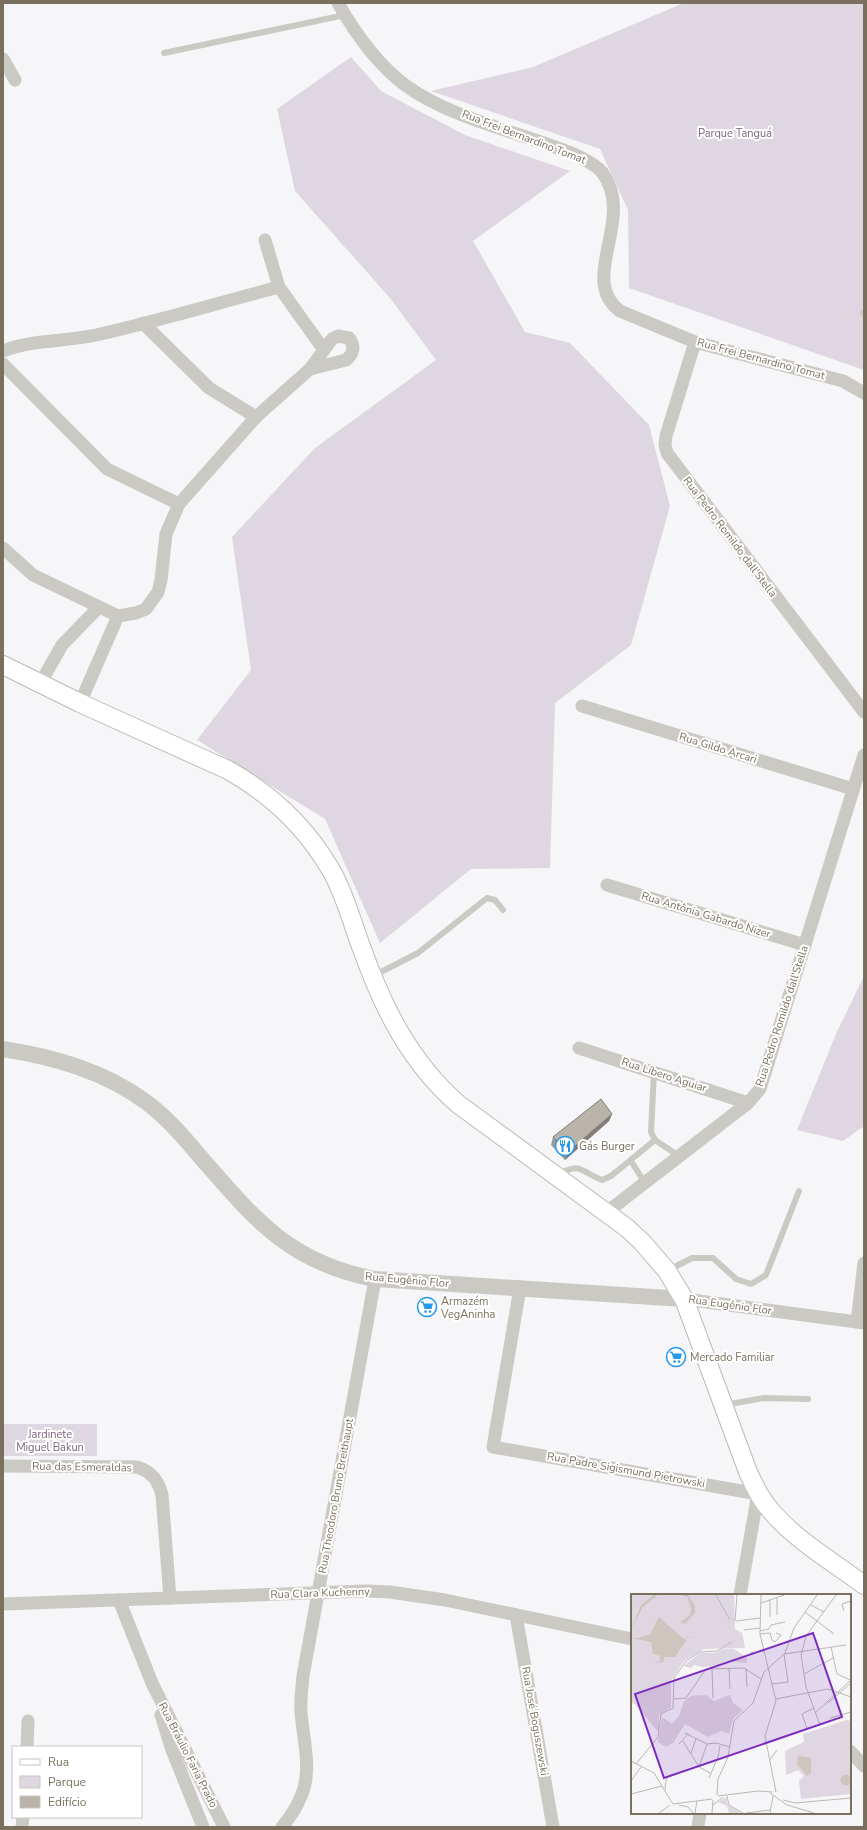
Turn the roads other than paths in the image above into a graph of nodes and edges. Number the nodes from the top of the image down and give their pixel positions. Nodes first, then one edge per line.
1 (338, 3) edge
2 (345, 15) junction
3 (164, 53) dead end
4 (3, 59) edge
5 (15, 80) dead end
6 (265, 240) dead end
7 (279, 287) junction
8 (143, 323) junction
9 (695, 342) junction
10 (324, 350) junction
11 (3, 351) edge
12 (3, 364) edge
13 (310, 369) junction
14 (864, 393) edge
15 (256, 417) junction
16 (179, 504) junction
17 (3, 548) edge
18 (98, 608) junction
19 (118, 616) junction
20 (3, 666) edge
21 (40, 684) junction
22 (80, 703) junction
23 (582, 706) dead end
24 (864, 712) edge
25 (864, 755) edge
26 (853, 789) junction
27 (607, 885) dead end
28 (502, 910) dead end
29 (805, 945) junction
30 (371, 976) junction
31 (579, 1048) dead end
32 (3, 1049) edge
33 (654, 1072) junction
34 (748, 1103) junction
35 (655, 1140) junction
36 (679, 1156) junction
37 (631, 1161) junction
38 (555, 1174) junction
39 (644, 1183) junction
40 (799, 1191) dead end
41 (607, 1212) junction
42 (864, 1263) edge
43 (667, 1271) junction
44 (375, 1279) junction
45 (520, 1288) junction
46 (684, 1299) junction
47 (860, 1323) edge
48 (808, 1399) dead end
49 (723, 1406) junction
50 (3, 1466) edge
51 (758, 1494) junction
52 (864, 1585) edge
53 (318, 1593) junction
54 (740, 1594) edge
55 (170, 1598) junction
56 (119, 1600) junction
57 (3, 1604) edge
58 (516, 1615) junction
59 (631, 1639) edge
60 (152, 1683) junction
61 (28, 1720) dead end
62 (27, 1746) edge
63 (851, 1752) edge
64 (864, 1766) edge
65 (700, 1814) edge
66 (203, 1827) edge
67 (224, 1827) edge
68 (282, 1827) edge
69 (553, 1827) edge
70 (698, 1827) edge

1 - 2 street
2 - 3 lane
2 - 9 street, Rua Frei Bernardino Tomat
4 - 5 street
6 - 7 street
7 - 8 street
7 - 10 street
8 - 11 street
8 - 15 street
9 - 14 street, Rua Frei Bernardino Tomat
9 - 24 street, Rua Pedro Romildo dall'Stella
10 - 13 street
10 - 13 street
12 - 16 street
13 - 15 street
15 - 16 street
16 - 19 street
17 - 18 street
18 - 19 street
18 - 21 street
19 - 22 street
20 - 21 main road
21 - 22 main road
22 - 30 main road
23 - 26 street, Rua Gildo Arcari
25 - 26 street, Rua Pedro Romildo dall'Stella
26 - 29 street, Rua Pedro Romildo dall'Stella
27 - 29 street, Rua Antônia Gabardo Nizer
28 - 30 lane
29 - 34 street, Rua Pedro Romildo dall'Stella
30 - 38 main road
31 - 33 street, Rua Líbero Aguiar
32 - 44 street, Rua Eugênio Flor
33 - 34 street, Rua Líbero Aguiar
33 - 35 lane
34 - 36 street, Rua Pedro Romildo dall'Stella
35 - 36 lane
35 - 37 lane
36 - 39 street, Rua Pedro Romildo dall'Stella
37 - 38 lane
37 - 39 lane
38 - 41 main road
39 - 41 street, Rua Pedro Romildo dall'Stella
40 - 43 lane
41 - 43 main road
42 - 47 street
43 - 46 main road
44 - 45 street, Rua Eugênio Flor
44 - 53 street, Rua Theodoro Bruno Breithaupt
45 - 46 street, Rua Eugênio Flor
45 - 51 street, Rua Padre Sigismund Pietrowski
46 - 47 street, Rua Eugênio Flor
46 - 49 main road
48 - 49 lane
49 - 51 main road
50 - 55 street, Rua das Esmeraldas
51 - 52 main road
51 - 54 street
53 - 55 street, Rua Clara Kuchenny
53 - 58 street, Rua Clara Kuchenny
53 - 68 street, Rua Theodoro Bruno Breithaupt
55 - 56 street, Rua Clara Kuchenny
56 - 57 street, Rua Clara Kuchenny
56 - 60 street, Rua Bráulio Faria Prado
58 - 59 street, Rua Clara Kuchenny
58 - 69 street, Rua José Boguszewski
60 - 66 street, Rua Bráulio Faria Prado
60 - 67 street, Rua Bráulio Faria Prado
61 - 62 street
63 - 64 street
65 - 70 street

